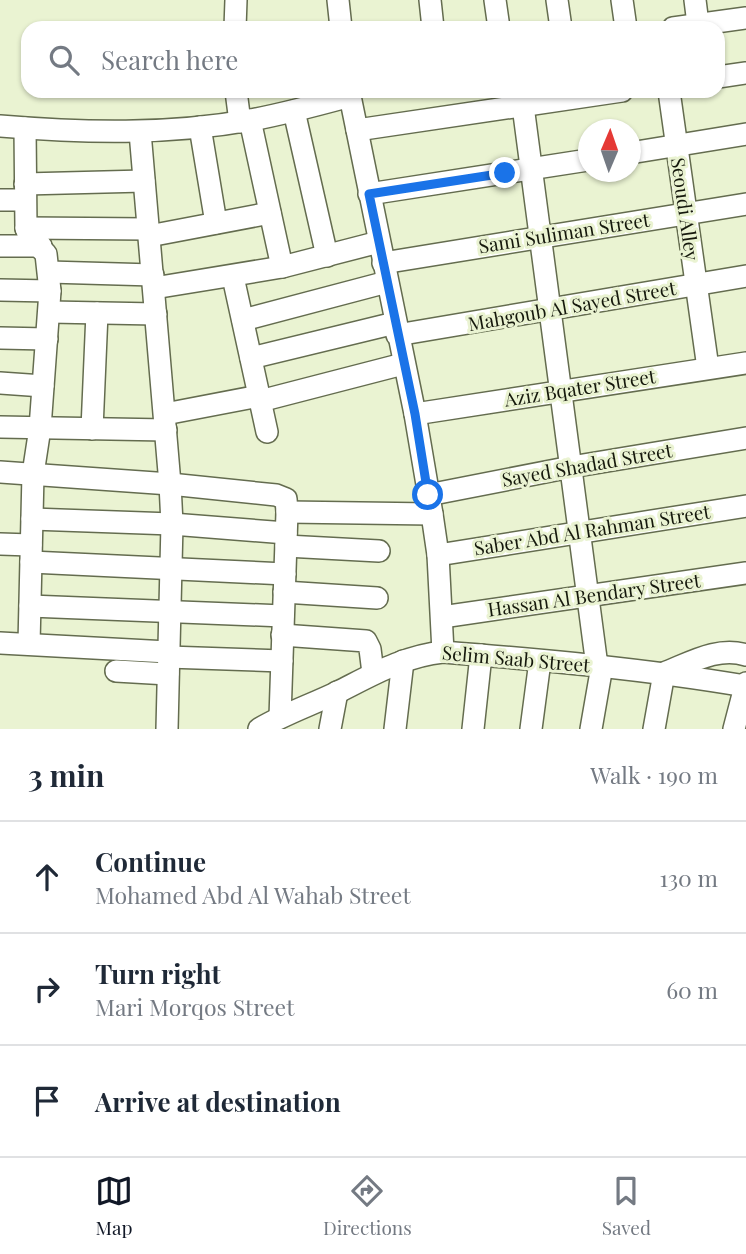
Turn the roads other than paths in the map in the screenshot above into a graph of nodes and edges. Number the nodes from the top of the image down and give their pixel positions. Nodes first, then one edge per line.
1 (236, 0) edge
2 (338, 0) edge
3 (430, 0) edge
4 (495, 0) edge
5 (557, 0) edge
6 (622, 0) edge
7 (695, 0) edge
8 (746, 18) edge
9 (235, 21) edge
10 (340, 21) edge
11 (432, 21) edge
12 (498, 21) edge
13 (560, 21) edge
14 (624, 21) edge
15 (698, 21) edge
16 (722, 21) edge
17 (746, 73) edge
18 (725, 76) edge
19 (238, 98) edge
20 (334, 98) edge
21 (350, 98) edge
22 (576, 98) edge
23 (670, 98) edge
24 (523, 106) junction
25 (294, 111) junction
26 (245, 121) junction
27 (0, 125) edge
28 (200, 127) junction
29 (25, 128) junction
30 (357, 130) junction
31 (140, 132) junction
32 (746, 134) edge
33 (677, 146) junction
34 (641, 151) edge
35 (578, 162) edge
36 (531, 169) junction
37 (144, 181) junction
38 (25, 192) junction
39 (369, 194) junction
40 (0, 200) edge
41 (746, 204) edge
42 (270, 213) junction
43 (686, 214) junction
44 (216, 223) junction
45 (26, 228) junction
46 (149, 233) junction
47 (541, 237) junction
48 (379, 242) junction
49 (0, 246) edge
50 (41, 246) junction
51 (327, 256) junction
52 (282, 267) junction
53 (385, 272) junction
54 (746, 276) edge
55 (233, 277) junction
56 (153, 282) junction
57 (696, 285) junction
58 (0, 290) edge
59 (50, 291) junction
60 (550, 309) junction
61 (97, 313) junction
62 (156, 314) junction
63 (243, 320) junction
64 (396, 329) junction
65 (0, 338) edge
66 (47, 339) junction
67 (251, 358) junction
68 (746, 363) edge
69 (403, 364) junction
70 (708, 368) junction
71 (0, 383) edge
72 (43, 386) junction
73 (561, 391) junction
74 (260, 398) junction
75 (415, 414) junction
76 (165, 422) junction
77 (0, 427) edge
78 (40, 428) junction
79 (92, 429) junction
80 (267, 432) dead end
81 (746, 438) edge
82 (571, 467) junction
83 (0, 472) edge
84 (33, 474) junction
85 (170, 484) junction
86 (430, 505) junction
87 (746, 506) edge
88 (32, 519) junction
89 (172, 524) junction
90 (286, 530) junction
91 (580, 532) junction
92 (0, 544) edge
93 (379, 551) dead end
94 (31, 553) junction
95 (438, 555) junction
96 (170, 570) junction
97 (746, 573) edge
98 (284, 583) junction
99 (588, 596) junction
100 (377, 598) dead end
101 (30, 606) junction
102 (170, 611) junction
103 (442, 617) junction
104 (283, 625) junction
105 (0, 643) edge
106 (29, 644) junction
107 (443, 652) junction
108 (481, 655) junction
109 (746, 655) edge
110 (168, 661) junction
111 (282, 661) junction
112 (403, 661) junction
113 (540, 661) junction
114 (600, 666) junction
115 (117, 671) dead end
116 (373, 673) junction
117 (664, 673) junction
118 (746, 685) edge
119 (337, 692) junction
120 (280, 716) junction
121 (167, 729) edge
122 (259, 729) edge
123 (330, 729) edge
124 (395, 729) edge
125 (474, 729) edge
126 (531, 729) edge
127 (591, 729) edge
128 (654, 729) edge
129 (734, 729) edge

1 - 9 street
2 - 10 street
3 - 11 street
4 - 12 street
5 - 13 street
6 - 14 street
7 - 15 street
8 - 16 street
17 - 18 street
19 - 26 street
20 - 25 street
21 - 30 street
22 - 24 street
23 - 33 street, Seoudi Alley
24 - 30 street
24 - 36 street
25 - 26 street
25 - 51 street
26 - 28 street
26 - 42 street
27 - 29 street
28 - 31 street
28 - 44 street
29 - 31 street
29 - 38 street
30 - 39 street
31 - 37 street
32 - 33 street
33 - 34 street
33 - 43 street, Seoudi Alley
35 - 36 street
36 - 39 street
36 - 47 street
37 - 38 street
37 - 46 street
38 - 40 street
38 - 45 street
39 - 48 street
41 - 43 street, Sami Suliman Street
42 - 44 street
42 - 52 street
43 - 47 street, Sami Suliman Street
43 - 57 street, Seoudi Alley
44 - 46 street
45 - 46 street
45 - 50 street
46 - 56 street
47 - 53 street, Sami Suliman Street
47 - 60 street
48 - 51 street
48 - 53 street
49 - 50 street
50 - 59 street
51 - 52 street
52 - 55 street
53 - 63 street, Sami Suliman Street
53 - 64 street
54 - 57 street, Mahgoub Al Sayed Street
55 - 56 street
55 - 63 street
56 - 59 street
56 - 62 street
57 - 60 street, Mahgoub Al Sayed Street
57 - 70 street, Seoudi Alley
58 - 59 street
59 - 61 street
59 - 66 street
60 - 64 street, Mahgoub Al Sayed Street
60 - 73 street
61 - 62 street
61 - 79 street
62 - 76 street
63 - 67 street
64 - 67 street, Mahgoub Al Sayed Street
64 - 69 street
65 - 66 street
66 - 72 street
67 - 74 street
68 - 70 street, Aziz Bqater Street
69 - 74 street
69 - 75 street
70 - 73 street, Aziz Bqater Street
71 - 72 street
72 - 78 street
73 - 75 street, Aziz Bqater Street
73 - 82 street
74 - 76 street
74 - 80 street
75 - 86 street
76 - 79 street
76 - 85 street
77 - 78 street
78 - 79 street
78 - 84 street
81 - 82 street, Sayed Shadad Street
82 - 86 street, Sayed Shadad Street
82 - 91 street
83 - 84 street
84 - 85 street
84 - 88 street
85 - 89 street
85 - 90 street
86 - 90 street, Sayed Shadad Street
86 - 95 street
87 - 91 street, Saber Abd Al Rahman Street
88 - 89 street
88 - 94 street
89 - 90 street
89 - 96 street
90 - 93 street
90 - 98 street
91 - 95 street, Saber Abd Al Rahman Street
91 - 99 street
92 - 94 street
94 - 96 street
94 - 101 street
95 - 103 street
96 - 98 street
96 - 102 street
97 - 99 street, Hassan Al Bendary Street
98 - 100 street
98 - 104 street
99 - 103 street, Hassan Al Bendary Street
99 - 114 street
101 - 102 street
101 - 106 street
102 - 104 street
102 - 110 street
103 - 107 street
104 - 111 street
104 - 116 street
105 - 106 street
106 - 110 street
107 - 108 street, Selim Saab Street
107 - 112 street, Selim Saab Street
108 - 113 street, Selim Saab Street
108 - 125 street
109 - 117 street, Selim Saab Street
110 - 111 street
110 - 115 street
110 - 121 street
111 - 120 street
112 - 116 street, Selim Saab Street
112 - 124 street
113 - 114 street, Selim Saab Street
113 - 126 street
114 - 117 street, Selim Saab Street
114 - 127 street
116 - 119 street, Selim Saab Street
117 - 118 street, Selim Saab Street
117 - 128 street
118 - 129 street
119 - 120 street, Selim Saab Street
119 - 123 street
120 - 122 street, Selim Saab Street

